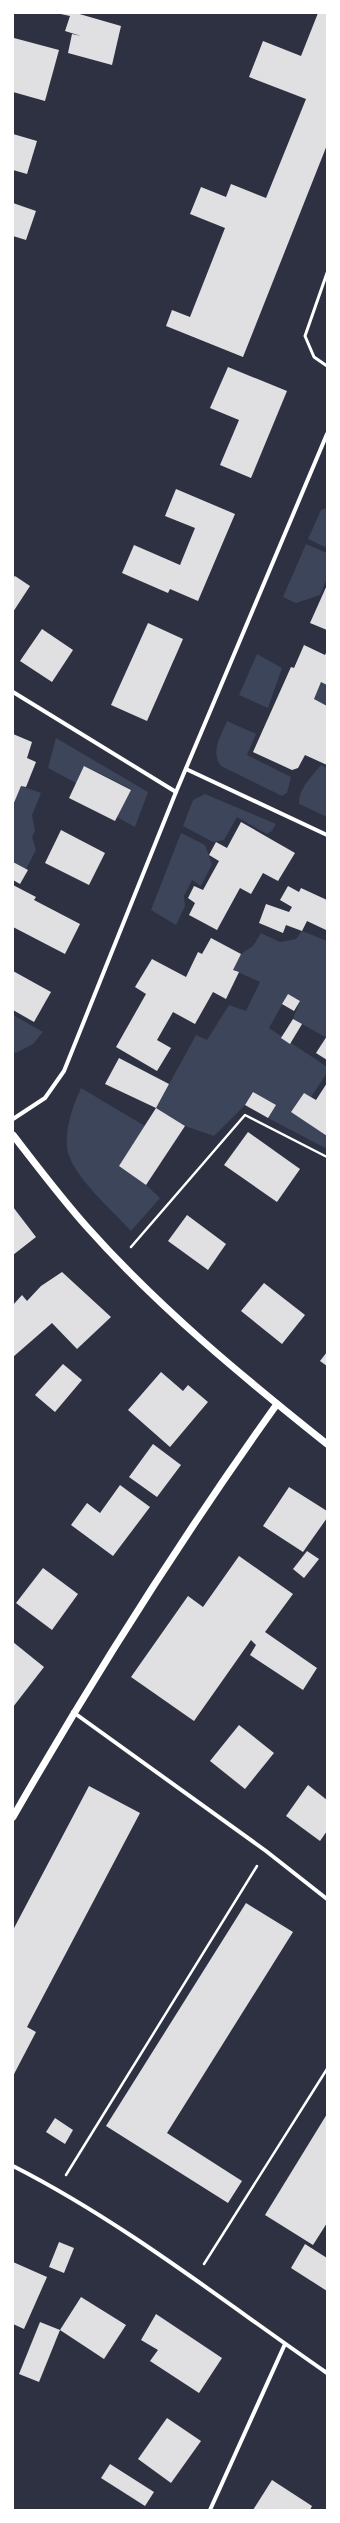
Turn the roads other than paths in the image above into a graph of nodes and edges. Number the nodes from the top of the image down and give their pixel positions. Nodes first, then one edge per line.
1 (327, 273) edge
2 (327, 366) edge
3 (327, 434) edge
4 (13, 692) edge
5 (186, 769) junction
6 (176, 792) junction
7 (327, 835) edge
8 (13, 1119) edge
9 (13, 1135) edge
10 (277, 1404) junction
11 (327, 1444) edge
12 (73, 1712) junction
13 (13, 1817) edge
14 (327, 1899) edge
15 (13, 2166) edge
16 (285, 2344) junction
17 (327, 2373) edge
18 (210, 2510) edge

1 - 2 lane
3 - 5 street
4 - 6 street
5 - 6 street
5 - 7 street
6 - 8 street
9 - 10 street
10 - 11 street
10 - 12 street
12 - 13 street
12 - 14 street
15 - 16 street
16 - 17 street
16 - 18 street

